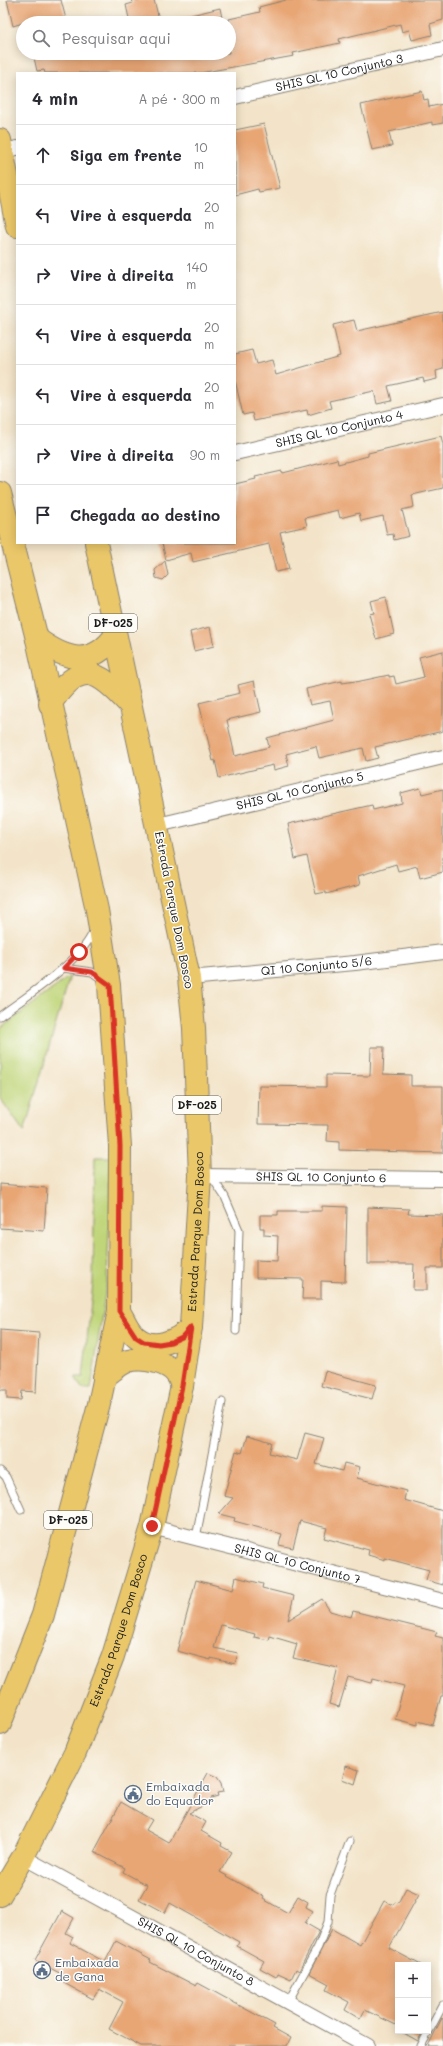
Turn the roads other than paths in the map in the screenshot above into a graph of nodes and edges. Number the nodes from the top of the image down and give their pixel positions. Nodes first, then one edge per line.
1 (443, 49) edge
2 (236, 97) edge
3 (7, 146) edge
4 (16, 217) edge
5 (16, 225) edge
6 (0, 228) edge
7 (443, 405) edge
8 (236, 453) edge
9 (0, 493) edge
10 (96, 544) edge
11 (115, 636) junction
12 (37, 639) junction
13 (50, 704) junction
14 (129, 704) junction
15 (443, 756) edge
16 (158, 825) junction
17 (97, 910) junction
18 (443, 952) edge
19 (64, 968) junction
20 (189, 978) junction
21 (110, 985) junction
22 (0, 1016) edge
23 (206, 1176) junction
24 (443, 1179) edge
25 (119, 1311) junction
26 (191, 1327) junction
27 (236, 1330) dead end
28 (104, 1377) junction
29 (182, 1386) junction
30 (222, 1402) dead end
31 (0, 1471) edge
32 (21, 1510) dead end
33 (152, 1526) junction
34 (196, 1538) junction
35 (443, 1601) edge
36 (0, 1724) edge
37 (350, 1841) dead end
38 (23, 1857) junction
39 (0, 1896) edge
40 (288, 2002) junction
41 (443, 2005) edge
42 (368, 2046) edge
43 (421, 2046) edge

1 - 2 street, SHIS QL 10 Conjunto 3
3 - 4 main road
5 - 6 main road
7 - 8 street, SHIS QL 10 Conjunto 4
9 - 12 main road, DF-025
10 - 11 main road, Estrada Parque Dom Bosco / DF-025
11 - 12 main road
11 - 14 main road, Estrada Parque Dom Bosco / DF-025
12 - 13 main road, DF-025
13 - 14 main road
13 - 17 main road, DF-025
14 - 16 main road, Estrada Parque Dom Bosco / DF-025
15 - 16 street, SHIS QL 10 Conjunto 5
16 - 20 main road, Estrada Parque Dom Bosco / DF-025
17 - 19 lane
17 - 21 main road, DF-025
18 - 20 street, QI 10 Conjunto 5/6
19 - 21 lane
19 - 22 lane
20 - 23 main road, Estrada Parque Dom Bosco / DF-025
21 - 25 main road, DF-025
23 - 24 street, SHIS QL 10 Conjunto 6
23 - 26 main road, Estrada Parque Dom Bosco / DF-025
23 - 27 lane
25 - 26 main road
25 - 28 main road, DF-025
26 - 29 main road, Estrada Parque Dom Bosco / DF-025
28 - 29 main road
28 - 36 main road, DF-025
29 - 33 main road, Estrada Parque Dom Bosco / DF-025
30 - 34 lane
31 - 32 lane
33 - 34 street, SHIS QL 10 Conjunto 7
33 - 38 main road, Estrada Parque Dom Bosco / DF-025
34 - 35 street, SHIS QL 10 Conjunto 7
37 - 40 lane
38 - 39 main road, Estrada Parque Dom Bosco / DF-025
38 - 40 street, SHIS QL 10 Conjunto 8
40 - 42 street, SHIS QL 10 Conjunto 8
41 - 43 lane

